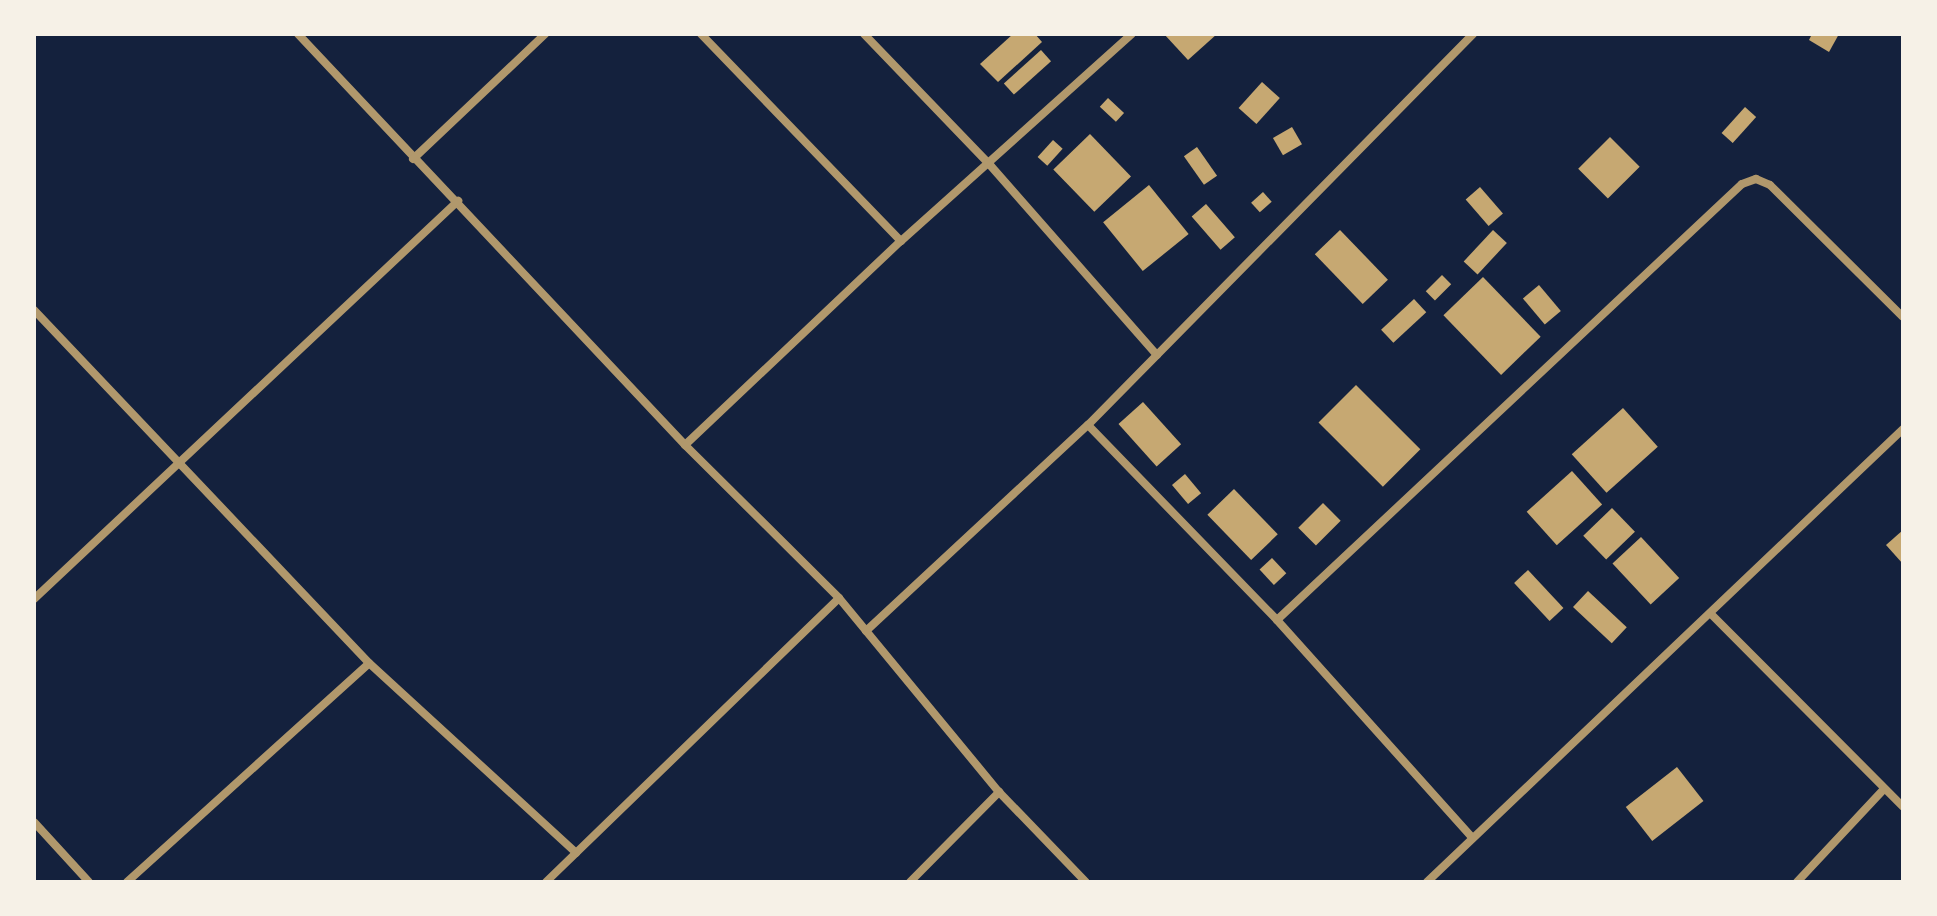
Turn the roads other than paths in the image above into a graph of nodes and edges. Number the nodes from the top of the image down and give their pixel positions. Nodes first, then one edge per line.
1 (298, 34) edge
2 (545, 34) edge
3 (701, 34) edge
4 (864, 34) edge
5 (1132, 34) edge
6 (1473, 34) edge
7 (413, 159) junction
8 (990, 165) junction
9 (458, 201) junction
10 (901, 241) junction
11 (34, 310) edge
12 (1903, 317) edge
13 (1157, 355) junction
14 (1088, 425) junction
15 (1903, 429) edge
16 (685, 445) junction
17 (182, 464) junction
18 (839, 598) junction
19 (34, 599) edge
20 (1712, 615) junction
21 (1277, 620) junction
22 (866, 631) junction
23 (369, 663) junction
24 (1884, 789) junction
25 (999, 792) junction
26 (1903, 807) edge
27 (34, 822) edge
28 (1472, 837) junction
29 (576, 853) junction
30 (89, 882) edge
31 (127, 882) edge
32 (546, 882) edge
33 (910, 882) edge
34 (1086, 882) edge
35 (1427, 882) edge
36 (1797, 882) edge

1 - 7 street
2 - 7 street
3 - 10 street
4 - 8 street
5 - 8 street
6 - 13 street
7 - 9 street
8 - 10 street
8 - 13 street
9 - 16 street
9 - 17 street
10 - 16 street
11 - 17 street
12 - 21 street
13 - 14 street
14 - 21 street
14 - 22 street
15 - 20 street
16 - 18 street
17 - 19 street
17 - 23 street
18 - 22 street
18 - 29 street
20 - 24 street
20 - 28 street
21 - 28 street
22 - 25 street
23 - 29 street
23 - 31 street
24 - 26 street
24 - 36 street
25 - 33 street
25 - 34 street
27 - 30 street
28 - 35 street
29 - 32 street

